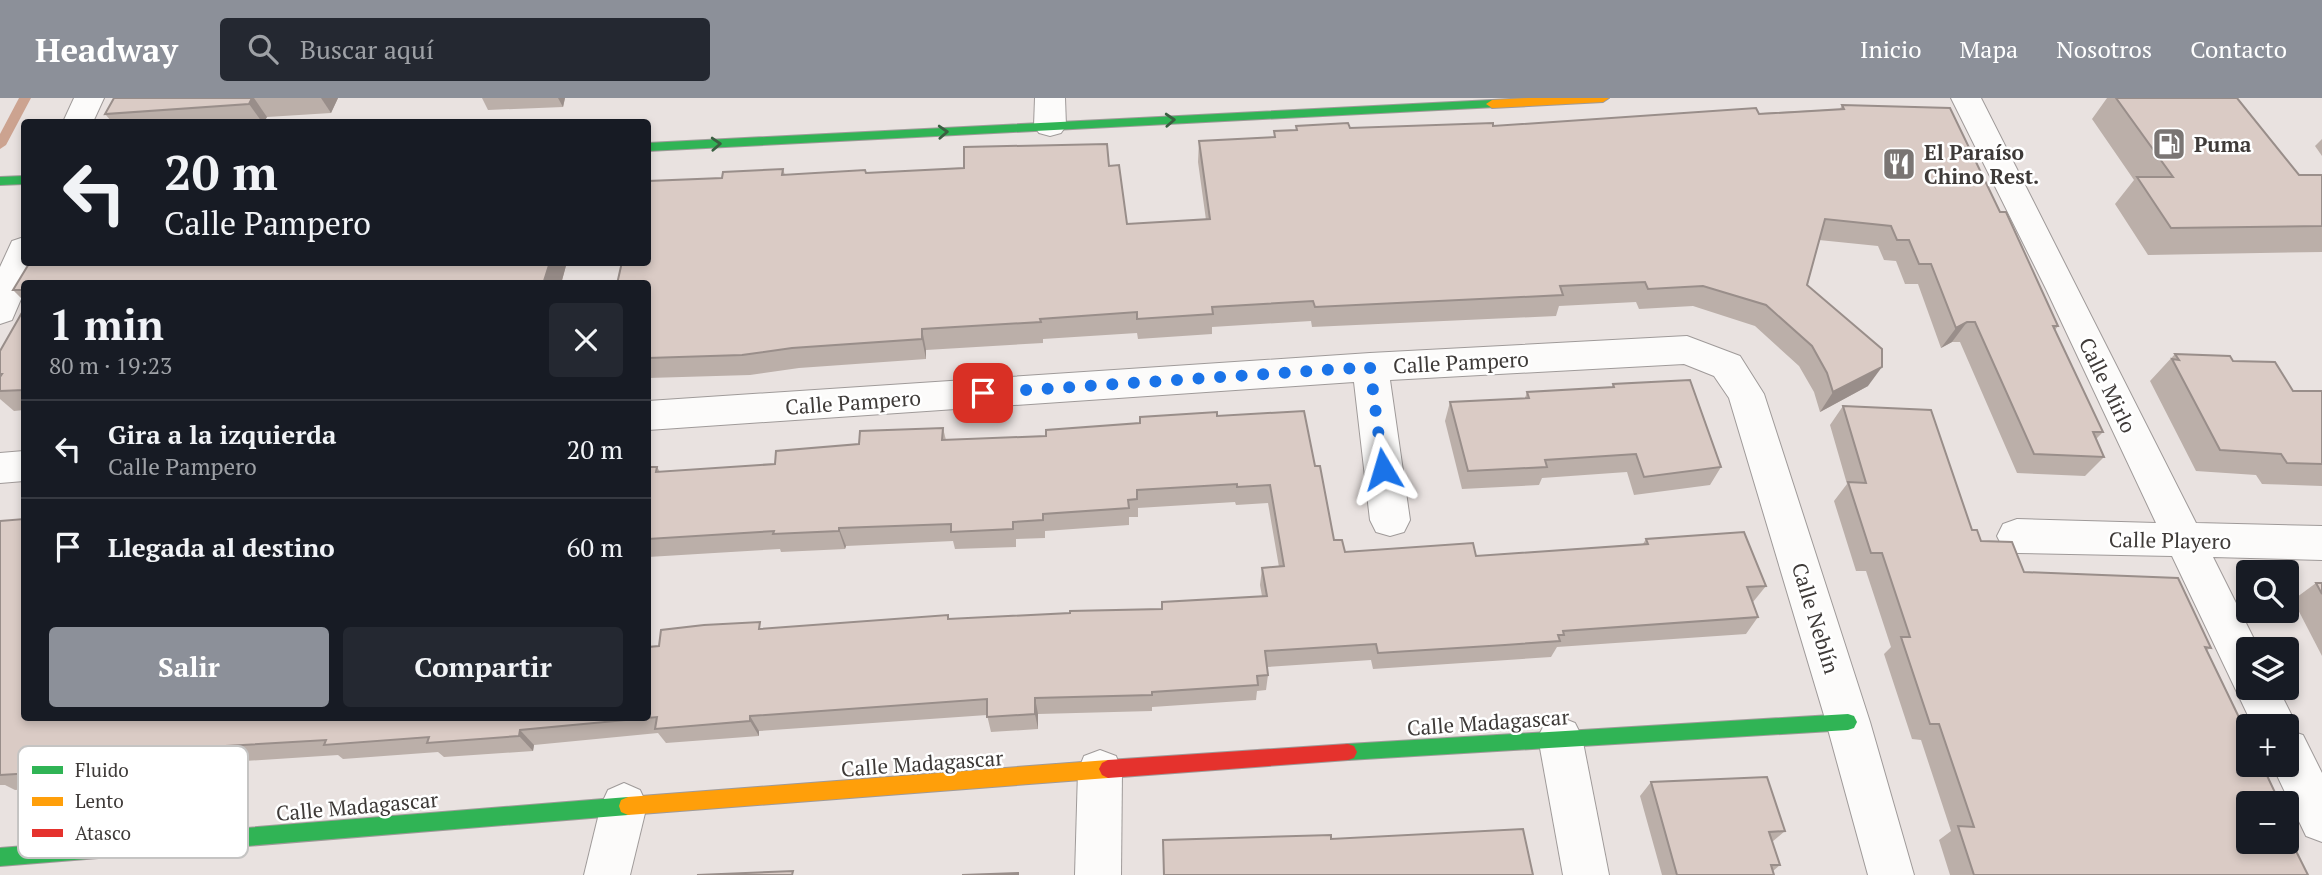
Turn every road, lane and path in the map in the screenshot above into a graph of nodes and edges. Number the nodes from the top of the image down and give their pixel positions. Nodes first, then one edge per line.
1 (89, 98) edge
2 (1603, 98) edge
3 (1966, 98) edge
4 (1049, 107) edge
5 (79, 119) edge
6 (651, 147) edge
7 (21, 180) edge
8 (0, 181) edge
9 (21, 257) edge
10 (0, 311) edge
11 (1727, 366) joint
12 (1370, 367) junction
13 (651, 416) edge
14 (21, 466) edge
15 (0, 468) edge
16 (1390, 520) dead end
17 (2017, 536) dead end
18 (2183, 540) junction
19 (2322, 543) edge
20 (2236, 647) edge
21 (1848, 722) junction
22 (1560, 737) junction
23 (1100, 771) junction
24 (2299, 774) edge
25 (624, 805) junction
26 (2322, 820) edge
27 (248, 836) edge
28 (18, 856) edge
29 (0, 857) edge
30 (607, 875) edge
31 (1098, 875) edge
32 (1586, 875) edge
33 (1891, 875) edge

1 - 5 street
4 -> 2 street
3 - 18 street, Calle Mirlo
6 -> 4 street
7 - 8 street
9 - 10 street
11 - 12 street, Calle Pampero
11 - 21 street, Calle Neblín
12 - 13 street, Calle Pampero
12 - 16 street
14 - 15 street
17 - 18 street, Calle Playero
18 - 19 street, Calle Playero
18 - 20 street, Calle Mirlo
21 - 22 street, Calle Madagascar
21 - 33 street, Calle Neblín
22 - 23 street, Calle Madagascar
22 - 32 street
23 - 25 street, Calle Madagascar
23 - 31 street
24 - 26 street
25 - 27 street, Calle Madagascar
25 - 30 street
28 - 29 street, Calle Madagascar

